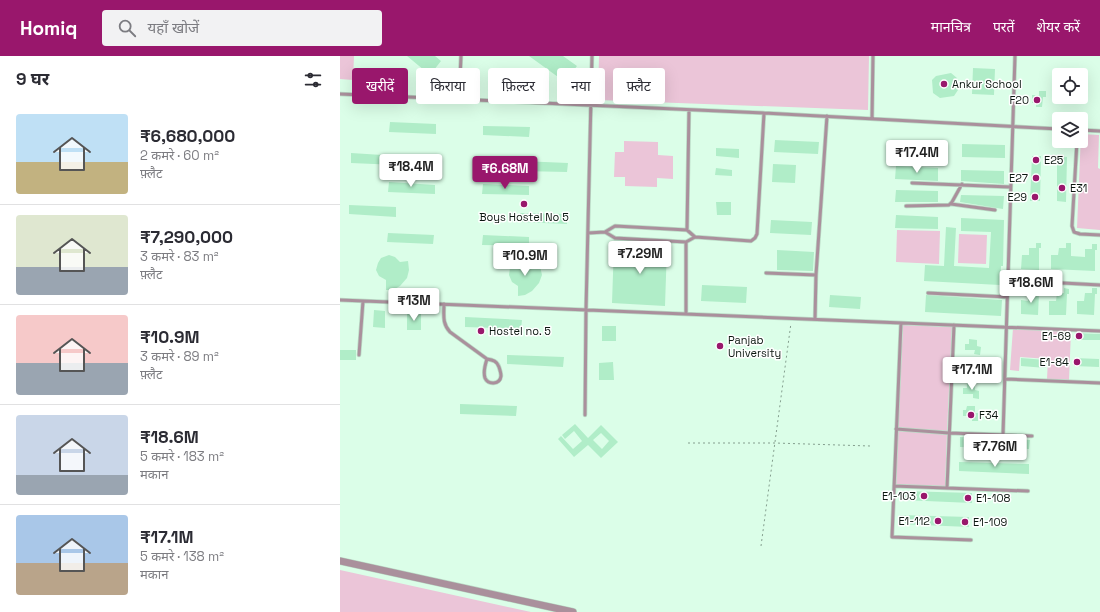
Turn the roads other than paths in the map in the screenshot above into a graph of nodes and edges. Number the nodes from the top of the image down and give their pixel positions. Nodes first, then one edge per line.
1 (461, 56) edge
2 (592, 56) edge
3 (873, 56) edge
4 (1015, 56) edge
5 (460, 68) edge
6 (340, 94) edge
7 (416, 98) edge
8 (480, 101) edge
9 (591, 106) junction
10 (689, 110) junction
11 (764, 113) junction
12 (828, 116) junction
13 (872, 119) junction
14 (1013, 126) junction
15 (1052, 129) edge
16 (1088, 130) edge
17 (1100, 131) edge
18 (1077, 148) edge
19 (912, 183) dead end
20 (962, 184) junction
21 (1010, 187) junction
22 (951, 204) junction
23 (906, 206) dead end
24 (995, 210) dead end
25 (687, 230) junction
26 (605, 232) junction
27 (588, 233) junction
28 (1100, 236) edge
29 (695, 237) junction
30 (686, 242) junction
31 (766, 273) dead end
32 (816, 275) junction
33 (1008, 280) junction
34 (1100, 285) edge
35 (928, 293) dead end
36 (1007, 297) junction
37 (340, 300) edge
38 (363, 301) junction
39 (444, 304) junction
40 (586, 310) junction
41 (686, 314) junction
42 (815, 319) junction
43 (901, 323) junction
44 (954, 325) junction
45 (1006, 327) junction
46 (1100, 331) edge
47 (359, 355) dead end
48 (487, 359) junction
49 (1004, 379) junction
50 (1100, 383) edge
51 (585, 415) dead end
52 (896, 429) junction
53 (949, 433) junction
54 (1003, 435) junction
55 (1032, 436) dead end
56 (894, 486) junction
57 (946, 488) junction
58 (1028, 491) dead end
59 (971, 540) dead end
60 (340, 561) edge
61 (573, 612) edge

1 - 5 lane
2 - 9 lane
3 - 13 lane
4 - 14 lane
6 - 7 lane
8 - 9 lane
9 - 10 lane
9 - 27 lane
10 - 11 lane
10 - 25 lane
11 - 12 lane
11 - 29 lane
12 - 13 lane
12 - 32 lane
13 - 14 lane
14 - 15 lane
14 - 21 lane
16 - 17 lane
18 - 28 lane
19 - 20 lane
20 - 21 lane
20 - 22 lane
21 - 33 lane
22 - 23 lane
22 - 24 lane
25 - 26 lane
25 - 29 lane
26 - 27 lane
26 - 30 lane
27 - 40 lane
29 - 30 lane
30 - 41 lane
31 - 32 lane
32 - 42 lane
33 - 34 lane
33 - 36 lane
35 - 36 lane
36 - 45 lane
37 - 38 lane
38 - 39 lane
38 - 47 lane
39 - 40 lane
39 - 48 lane
40 - 41 lane
40 - 51 lane
41 - 42 lane
42 - 43 lane
43 - 44 lane
43 - 52 lane
44 - 45 lane
44 - 53 lane
45 - 46 lane
45 - 49 lane
48 - 48 lane
49 - 50 lane
49 - 54 lane
52 - 53 lane
52 - 56 lane
53 - 54 lane
53 - 57 lane
54 - 55 lane
56 - 57 lane
56 - 59 lane
57 - 58 lane
60 - 61 street

